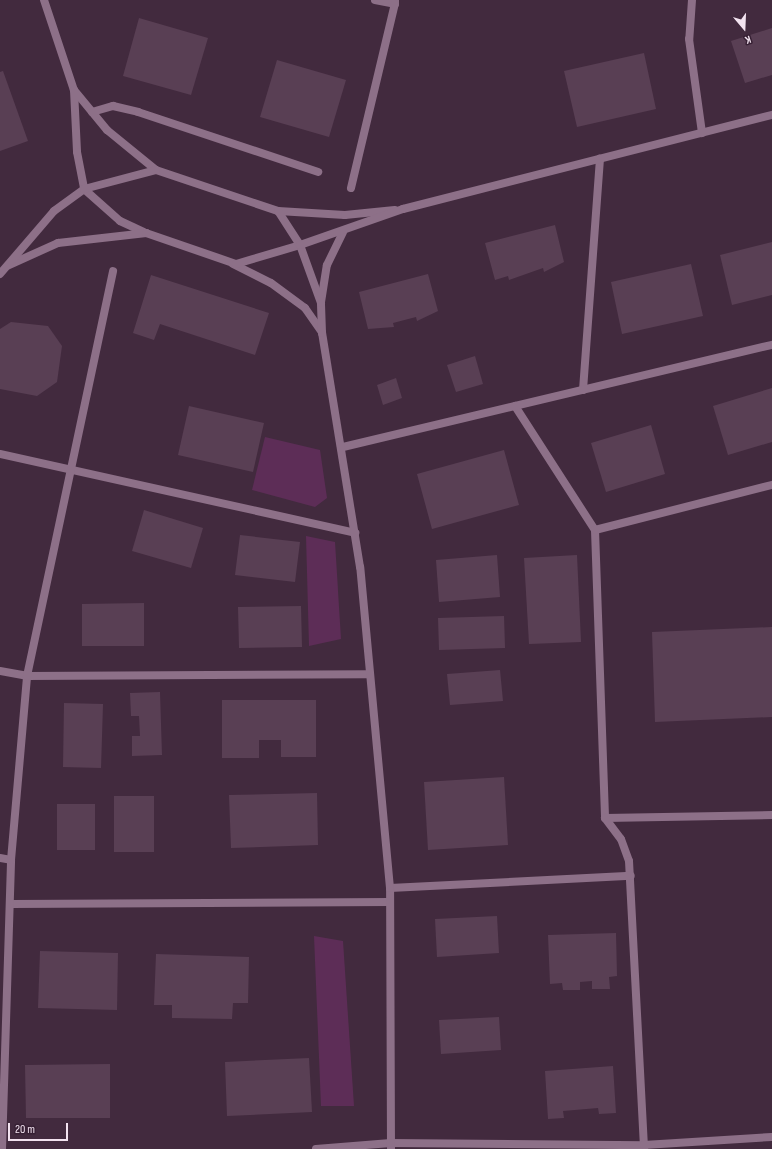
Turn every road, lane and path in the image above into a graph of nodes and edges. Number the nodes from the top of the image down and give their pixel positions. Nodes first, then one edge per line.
1 (44, 0) edge
2 (375, 0) edge
3 (692, 0) edge
4 (395, 2) edge
5 (74, 90) junction
6 (92, 112) junction
7 (772, 115) edge
8 (702, 133) junction
9 (600, 159) junction
10 (156, 170) junction
11 (318, 172) dead end
12 (351, 188) dead end
13 (84, 189) junction
14 (404, 209) junction
15 (278, 211) junction
16 (343, 232) junction
17 (146, 233) junction
18 (300, 245) junction
19 (231, 263) junction
20 (9, 265) junction
21 (113, 271) dead end
22 (0, 274) edge
23 (321, 303) junction
24 (322, 333) junction
25 (772, 345) edge
26 (583, 390) junction
27 (515, 406) junction
28 (343, 447) junction
29 (0, 454) edge
30 (70, 468) junction
31 (772, 485) edge
32 (595, 530) junction
33 (355, 533) junction
34 (0, 671) edge
35 (368, 674) junction
36 (27, 676) junction
37 (772, 815) edge
38 (605, 818) junction
39 (0, 858) edge
40 (11, 860) junction
41 (631, 876) junction
42 (390, 888) junction
43 (390, 902) junction
44 (11, 904) junction
45 (772, 1137) edge
46 (391, 1146) edge
47 (644, 1147) edge
48 (2, 1149) edge
49 (316, 1149) edge

1 - 5 street
2 - 4 street
3 - 8 street
4 - 12 street
5 - 6 street
5 - 13 street
6 - 10 street
6 - 11 street
7 - 8 street
8 - 9 street
9 - 14 street
9 - 26 street
10 - 13 street
10 - 15 street
13 - 17 street
13 - 20 street
14 - 15 street
14 - 16 street
15 - 18 street
16 - 18 street
16 - 23 street
17 - 19 street
17 - 20 street
18 - 19 street
18 - 23 street
19 - 24 street
20 - 22 street
21 - 30 street
23 - 24 street
24 - 28 street
25 - 26 street
26 - 27 street
27 - 28 street
27 - 32 street
28 - 33 street
29 - 30 street
30 - 33 street
30 - 36 street
31 - 32 street
32 - 38 street
33 - 35 street
34 - 36 street
35 - 36 street
35 - 42 street
36 - 40 street
37 - 38 street
38 - 41 street
39 - 40 street
40 - 44 street
41 - 42 street
41 - 47 street
42 - 43 street
43 - 44 street
43 - 46 street
44 - 48 street
45 - 47 street
46 - 47 street
46 - 49 street

